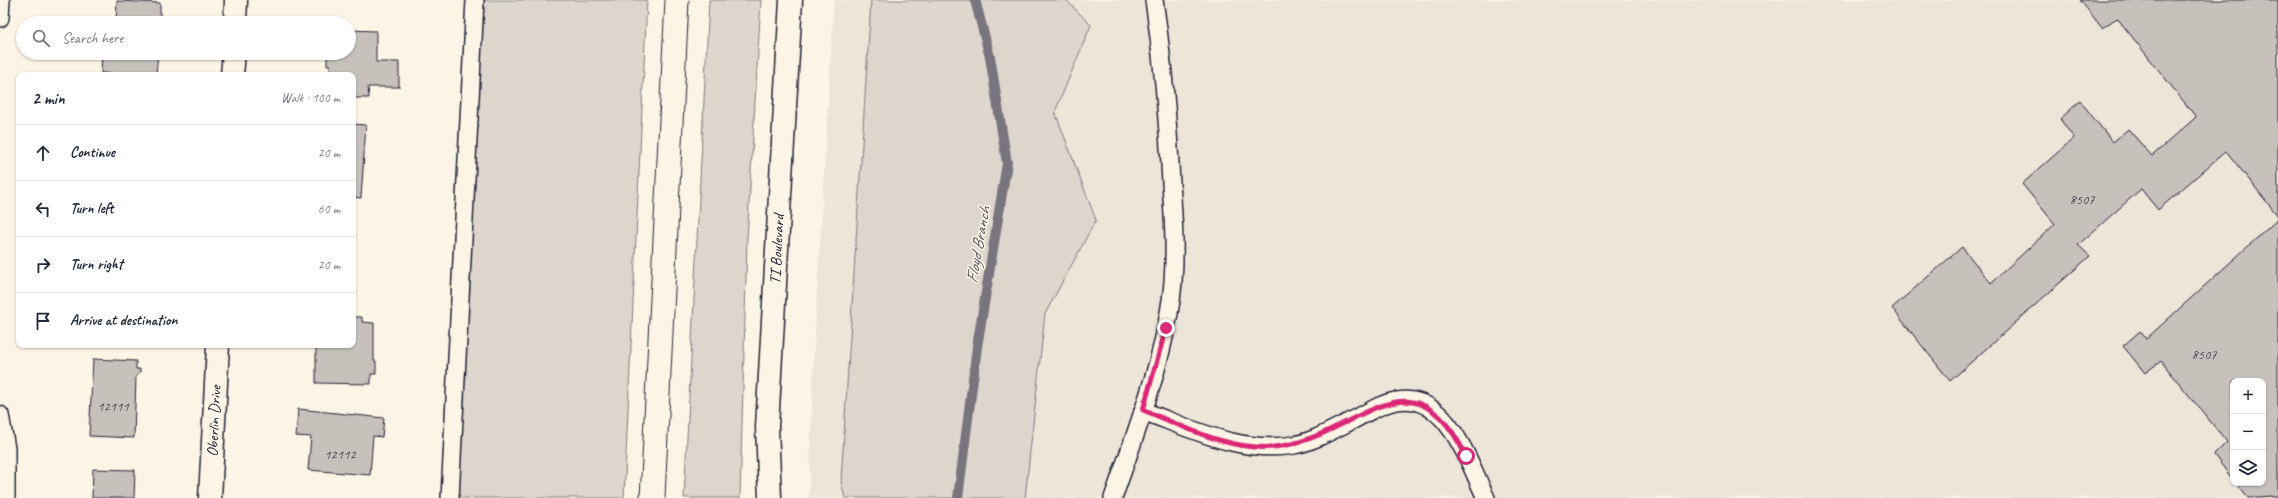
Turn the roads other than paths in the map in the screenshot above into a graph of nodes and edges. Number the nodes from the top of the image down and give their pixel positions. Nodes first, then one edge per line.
1 (1, 0) edge
2 (236, 0) edge
3 (475, 0) edge
4 (791, 0) edge
5 (1154, 0) edge
6 (235, 16) edge
7 (0, 18) edge
8 (233, 60) edge
9 (232, 72) edge
10 (218, 348) edge
11 (1143, 410) junction
12 (0, 415) edge
13 (6, 498) edge
14 (210, 498) edge
15 (450, 498) edge
16 (770, 498) edge
17 (1113, 498) edge
18 (1486, 498) edge

1 - 7 lane
2 - 6 street
3 - 15 lane
4 - 16 street, TI Boulevard
5 - 11 lane
8 - 9 street
10 - 14 street, Oberlin Drive
11 - 17 lane
11 - 18 lane
12 - 13 lane

